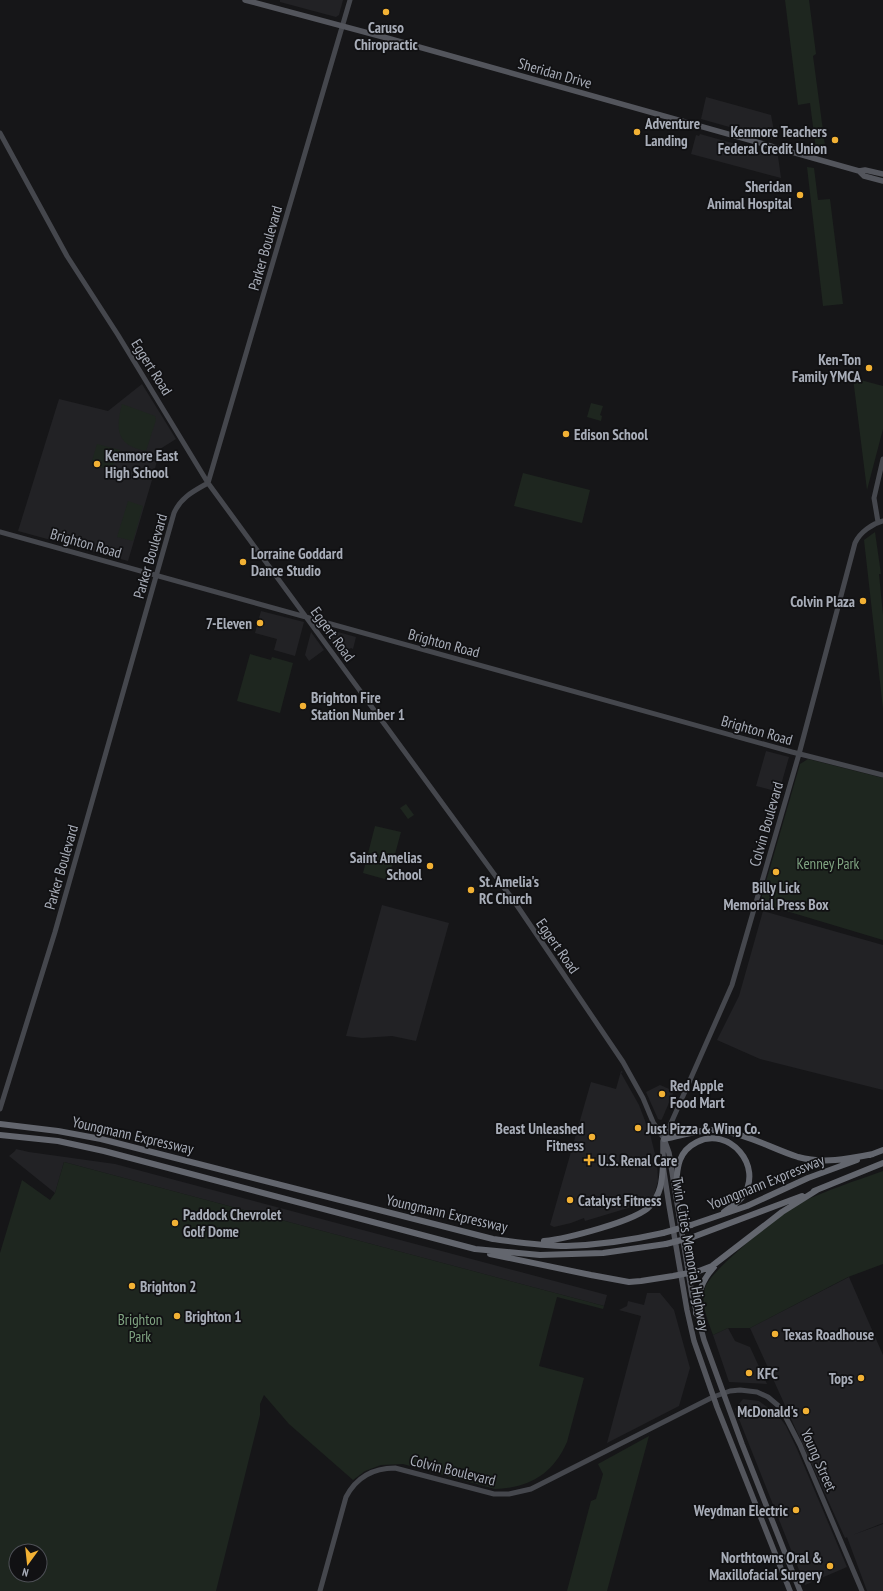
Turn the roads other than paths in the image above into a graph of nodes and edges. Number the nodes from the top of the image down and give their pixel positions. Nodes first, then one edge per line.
1 (245, 0) edge
2 (350, 0) edge
3 (342, 26) junction
4 (0, 133) edge
5 (859, 171) junction
6 (883, 174) edge
7 (883, 181) edge
8 (883, 459) edge
9 (208, 483) junction
10 (880, 522) edge
11 (0, 532) edge
12 (156, 576) junction
13 (307, 618) junction
14 (799, 754) junction
15 (883, 775) edge
16 (0, 1109) edge
17 (3, 1124) edge
18 (1, 1135) edge
19 (664, 1139) junction
20 (883, 1150) edge
21 (874, 1154) junction
22 (883, 1163) edge
23 (663, 1166) junction
24 (817, 1190) junction
25 (676, 1196) junction
26 (712, 1218) junction
27 (524, 1243) junction
28 (475, 1249) junction
29 (722, 1260) junction
30 (688, 1273) junction
31 (680, 1275) junction
32 (696, 1313) junction
33 (723, 1394) junction
34 (713, 1397) junction
35 (320, 1591) edge
36 (790, 1591) edge
37 (800, 1591) edge
38 (862, 1591) edge

1 - 3 main road, Sheridan Drive
2 - 3 street, Parker Boulevard
3 - 5 main road, Sheridan Drive
3 - 9 street, Parker Boulevard
4 - 9 street, Eggert Road
5 - 6 main road, Sheridan Drive
5 - 7 main road, Sheridan Drive
8 - 10 street
9 - 12 street, Parker Boulevard
9 - 13 street, Eggert Road
10 - 14 street, Colvin Boulevard
11 - 12 street, Brighton Road
12 - 13 street, Brighton Road
12 - 16 street, Parker Boulevard
13 - 14 street, Brighton Road
13 - 19 street, Eggert Road
14 - 15 street, Brighton Road
14 - 19 street, Colvin Boulevard
17 - 27 highway, Youngmann Expressway
18 - 28 highway, Youngmann Expressway
19 - 21 highway
19 - 23 main road, Twin Cities Memorial Highway
19 - 25 main road, Twin Cities Memorial Highway
20 - 21 highway, Youngmann Expressway
21 - 26 highway, Youngmann Expressway
22 - 24 highway, Youngmann Expressway
23 - 27 highway
23 - 31 main road, Twin Cities Memorial Highway
24 - 28 highway, Youngmann Expressway, bridge
24 - 29 highway
25 - 26 highway
25 - 30 main road, Twin Cities Memorial Highway
26 - 27 highway, Youngmann Expressway, bridge
28 - 31 highway
29 - 30 highway
29 - 32 highway
30 - 31 highway
30 - 32 main road, Twin Cities Memorial Highway
31 - 34 main road, Twin Cities Memorial Highway
32 - 33 main road, Twin Cities Memorial Highway
33 - 34 street, Young Street
33 - 37 main road, Twin Cities Memorial Highway
33 - 38 street, Young Street
34 - 35 street, Colvin Boulevard
34 - 36 main road, Twin Cities Memorial Highway

